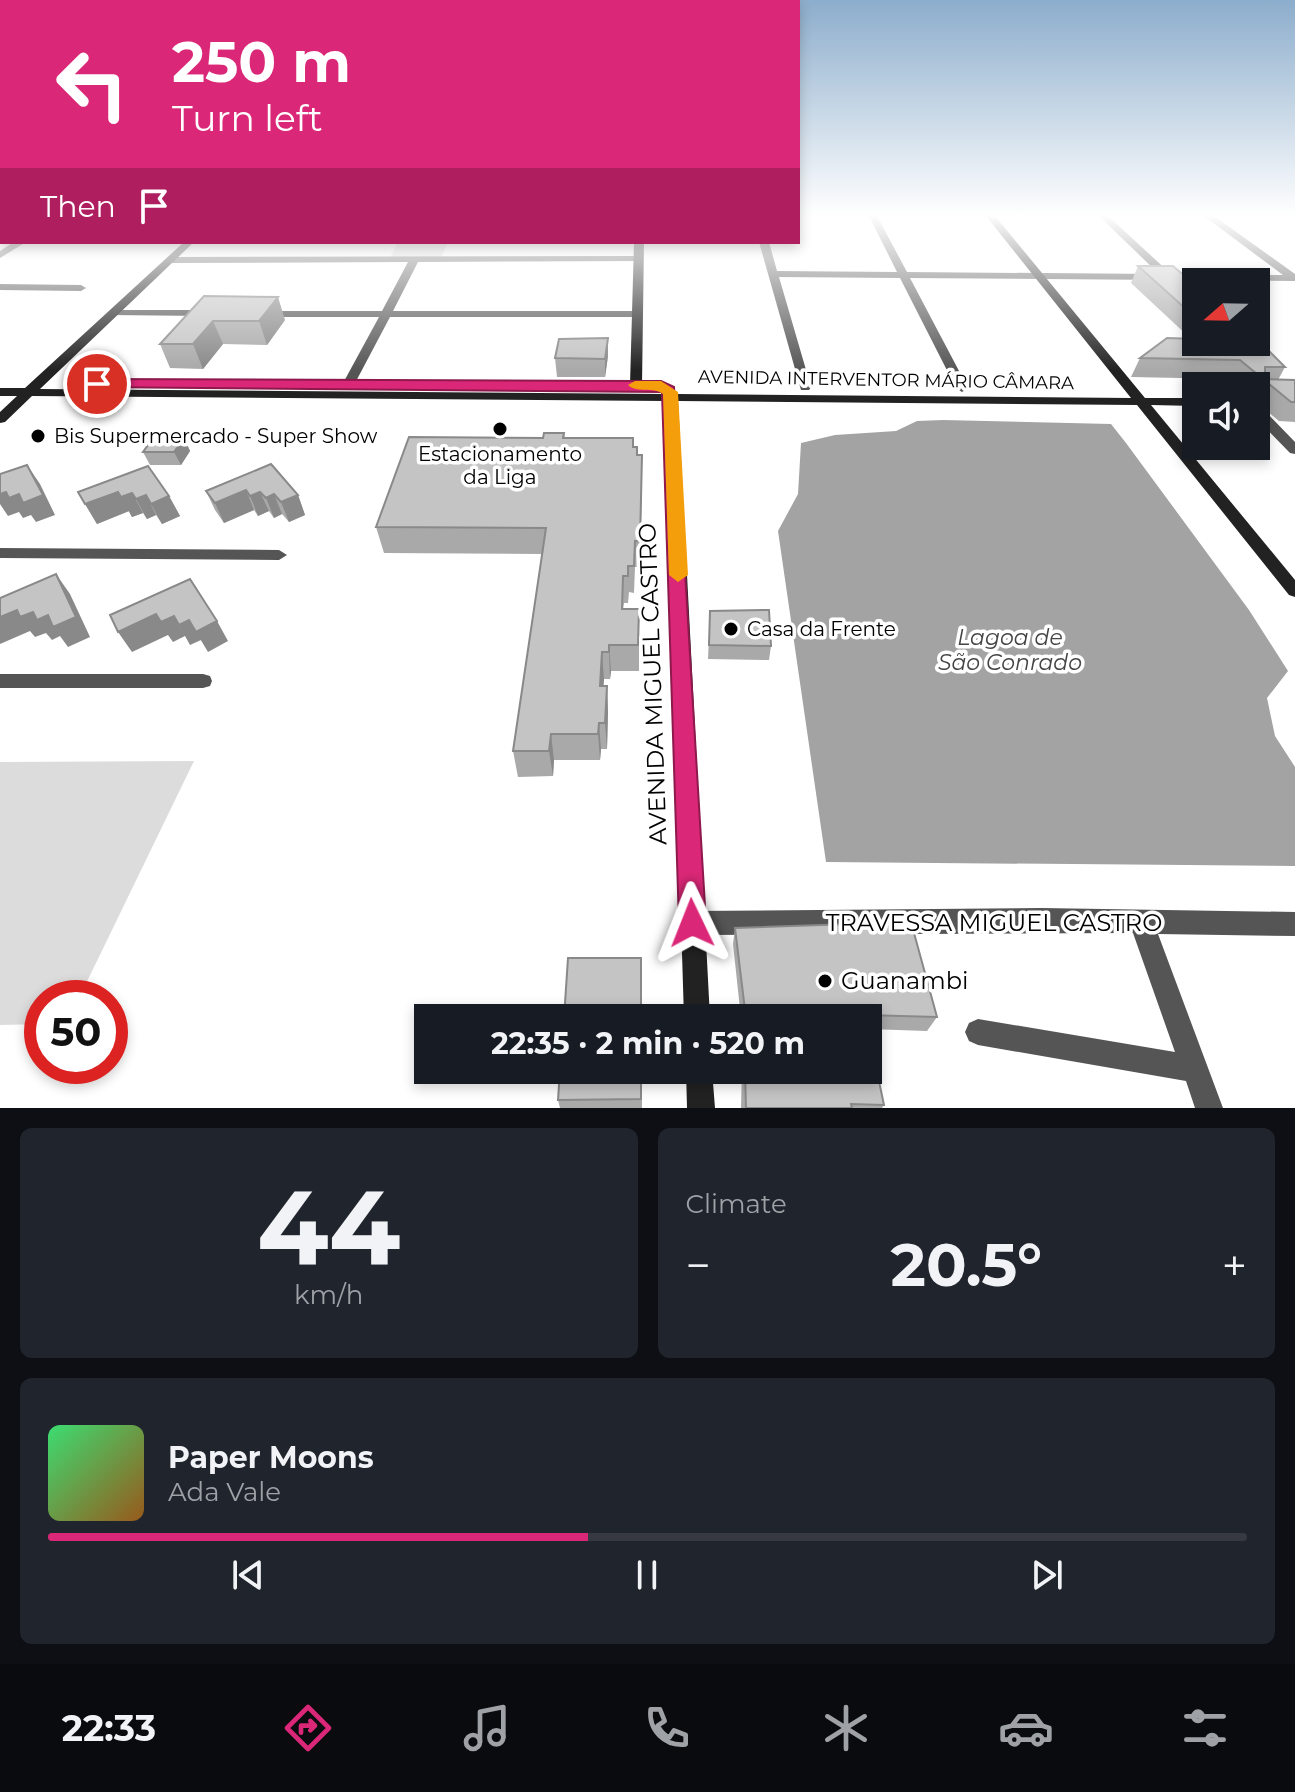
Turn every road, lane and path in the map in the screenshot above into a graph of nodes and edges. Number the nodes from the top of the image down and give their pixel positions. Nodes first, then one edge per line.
1 (163, 268) edge
2 (410, 268) edge
3 (639, 268) edge
4 (771, 268) edge
5 (900, 268) edge
6 (1031, 268) edge
7 (1157, 268) edge
8 (773, 274) junction
9 (1037, 275) junction
10 (904, 276) junction
11 (1166, 276) junction
12 (1294, 278) edge
13 (0, 287) edge
14 (81, 288) dead end
15 (1182, 290) edge
16 (113, 313) junction
17 (219, 313) edge
18 (249, 314) edge
19 (385, 314) junction
20 (638, 314) junction
21 (0, 383) edge
22 (348, 385) junction
23 (636, 385) junction
24 (805, 387) junction
25 (33, 388) junction
26 (962, 388) junction
27 (0, 392) edge
28 (662, 392) junction
29 (1182, 392) edge
30 (1136, 396) junction
31 (1182, 401) edge
32 (0, 419) edge
33 (1270, 424) edge
34 (1295, 450) edge
35 (0, 553) edge
36 (279, 555) dead end
37 (1295, 591) edge
38 (0, 681) edge
39 (203, 681) dead end
40 (692, 923) junction
41 (1142, 924) junction
42 (1295, 924) edge
43 (696, 1004) edge
44 (978, 1032) dead end
45 (1195, 1069) junction
46 (700, 1084) edge
47 (701, 1108) edge
48 (1209, 1108) edge

1 - 16 main road
2 - 19 street
3 - 20 main road
4 - 8 street
5 - 10 street
6 - 9 main road
7 - 11 street
8 - 10 street
8 - 24 street
9 - 10 street
9 - 11 street
9 - 30 main road
10 - 26 street
11 - 12 street
11 - 15 street
13 - 14 street
16 - 17 street
16 - 25 main road
18 - 19 street
19 - 20 street
19 - 22 street
20 - 23 main road
21 - 25 main road, AVENIDA INTERVENTOR MÁRIO CÂMARA
22 - 23 main road, AVENIDA INTERVENTOR MÁRIO CÂMARA
22 - 25 main road, AVENIDA INTERVENTOR MÁRIO CÂMARA
23 - 28 main road
24 - 26 main road, AVENIDA INTERVENTOR MÁRIO CÂMARA
24 - 28 main road, AVENIDA INTERVENTOR MÁRIO CÂMARA
25 - 27 main road, AVENIDA INTERVENTOR MÁRIO CÂMARA
25 - 28 main road, AVENIDA INTERVENTOR MÁRIO CÂMARA
25 - 32 main road
26 - 30 main road, AVENIDA INTERVENTOR MÁRIO CÂMARA
28 - 30 main road, AVENIDA INTERVENTOR MÁRIO CÂMARA
28 - 40 main road, AVENIDA MIGUEL CASTRO
29 - 30 main road, AVENIDA INTERVENTOR MÁRIO CÂMARA
30 - 31 main road, AVENIDA INTERVENTOR MÁRIO CÂMARA
30 - 37 main road
33 - 34 street
35 - 36 street
38 - 39 street
40 - 41 street, TRAVESSA MIGUEL CASTRO
40 - 43 main road, AVENIDA MIGUEL CASTRO
41 - 42 street, TRAVESSA MIGUEL CASTRO
41 - 45 street
44 - 45 street
45 - 48 street
46 - 47 main road

